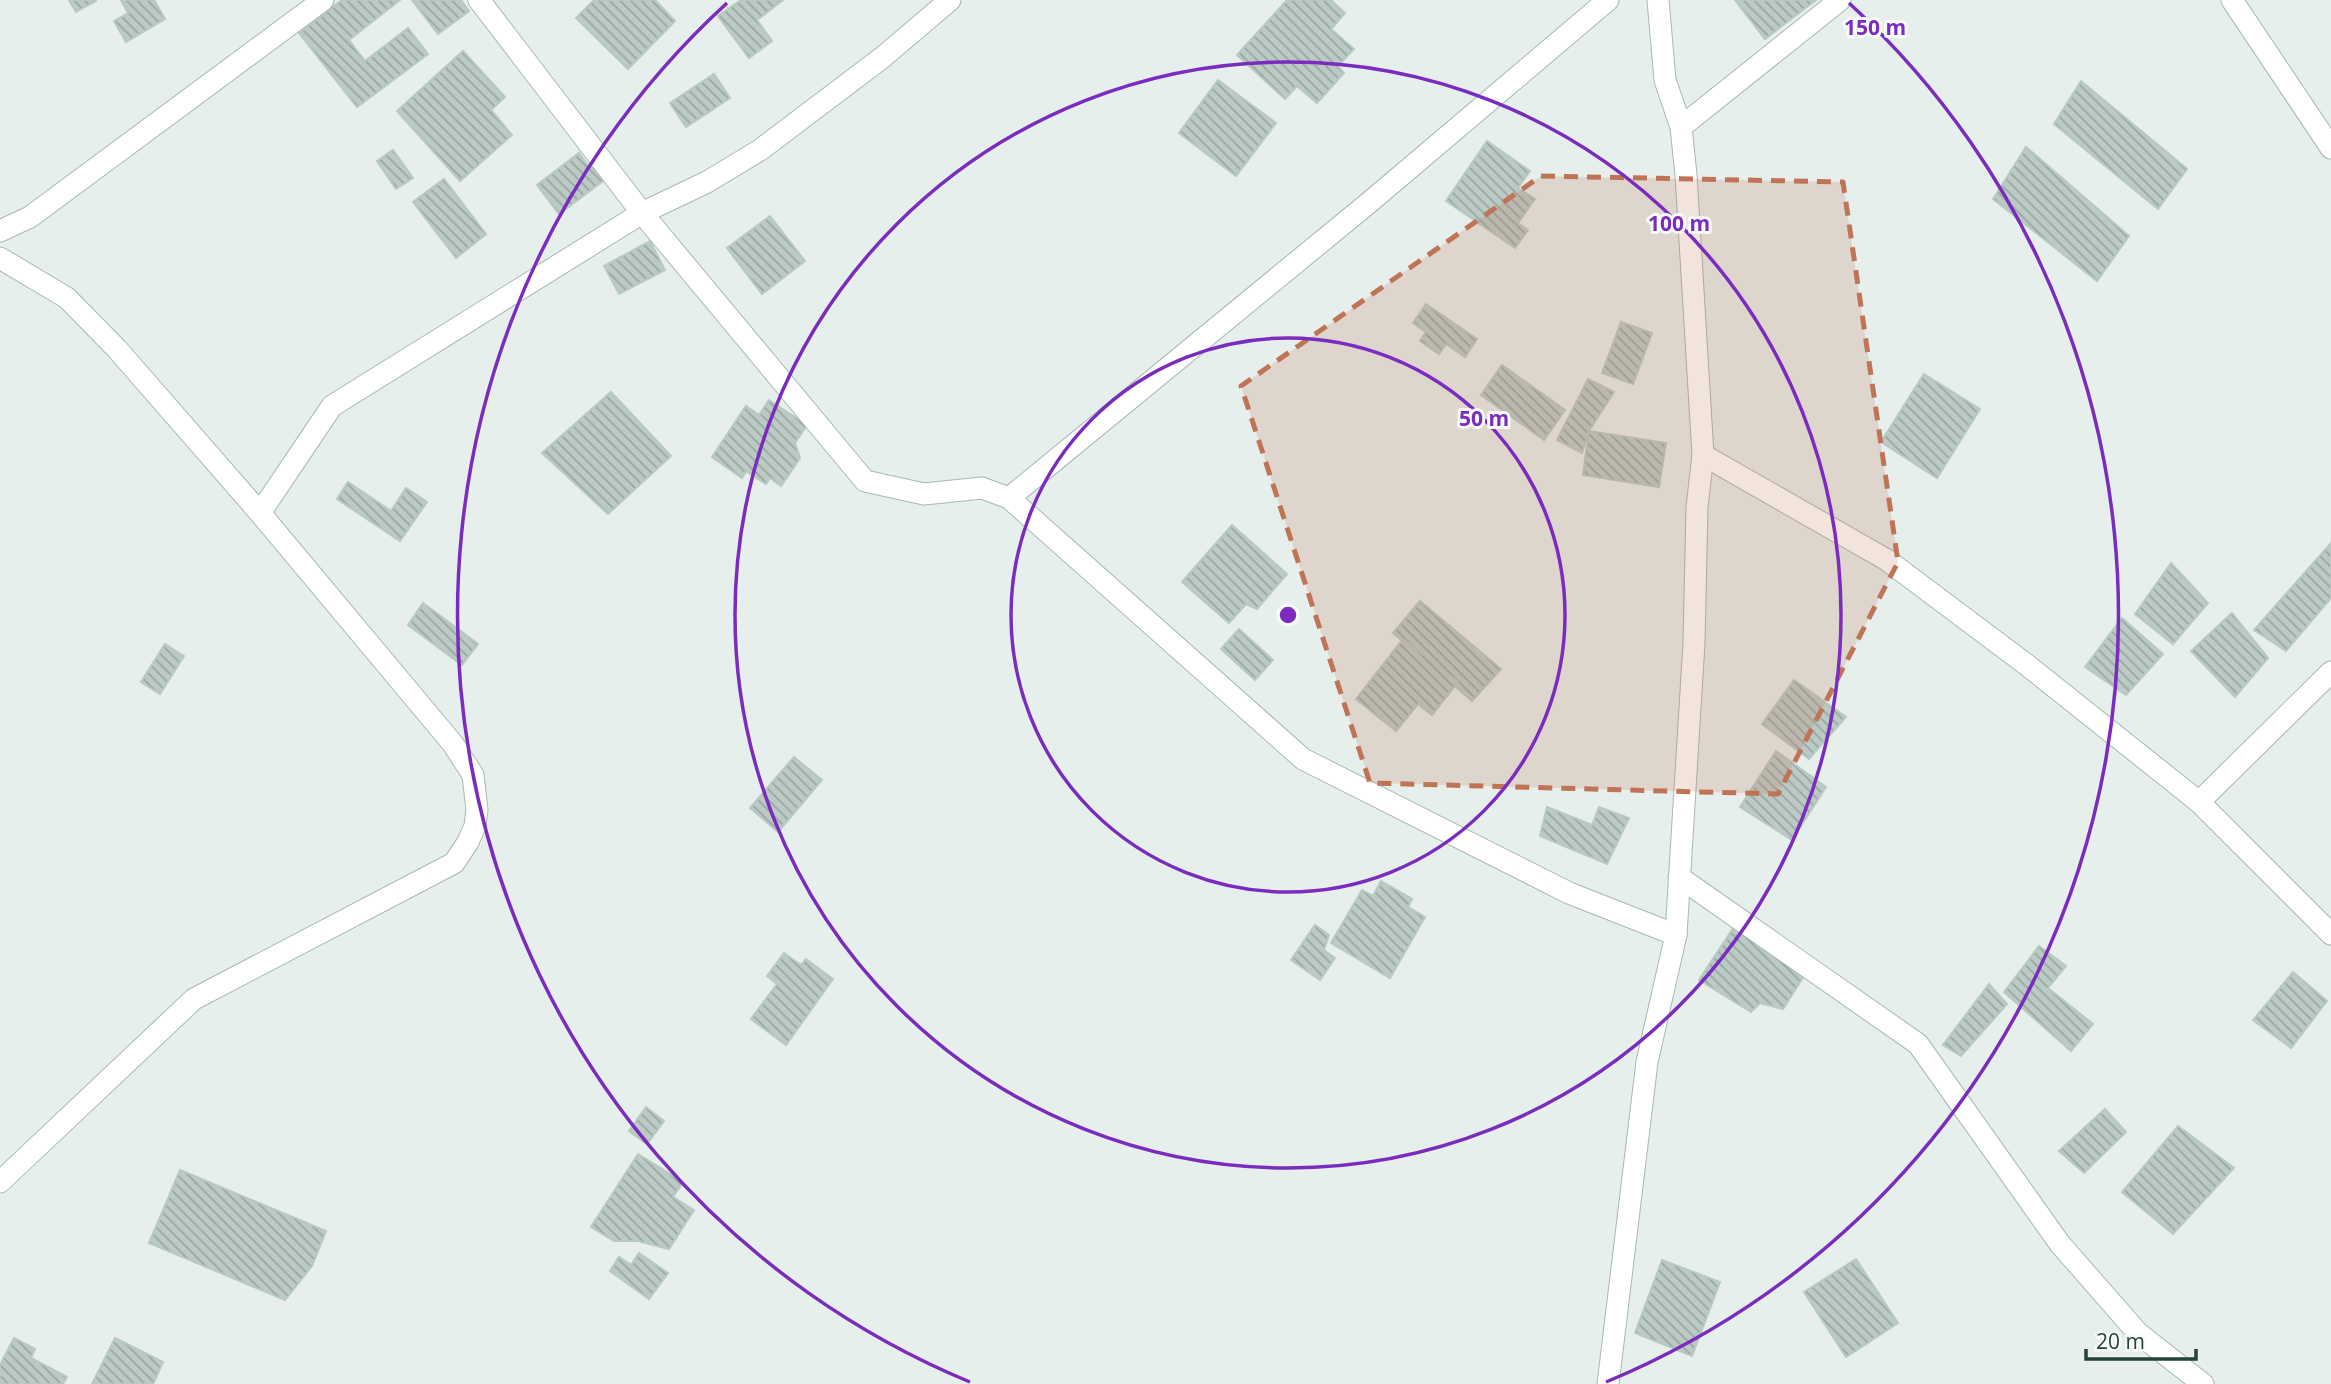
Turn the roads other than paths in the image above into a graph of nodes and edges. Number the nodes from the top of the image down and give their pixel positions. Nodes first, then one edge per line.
1 (323, 0) edge
2 (479, 0) edge
3 (950, 0) edge
4 (1608, 0) edge
5 (1658, 0) edge
6 (1840, 0) edge
7 (2232, 0) edge
8 (1681, 127) junction
9 (2331, 148) edge
10 (642, 213) junction
11 (0, 231) edge
12 (0, 258) edge
13 (1703, 455) junction
14 (1009, 498) junction
15 (260, 513) junction
16 (2331, 673) edge
17 (2199, 802) junction
18 (1679, 877) junction
19 (2331, 934) edge
20 (1676, 935) junction
21 (0, 1182) edge
22 (1608, 1384) edge
23 (2203, 1384) edge

1 - 11 street
2 - 10 street
3 - 10 street
4 - 14 street
5 - 8 street
6 - 8 street
7 - 9 street
8 - 13 street
10 - 14 street
10 - 15 street
12 - 15 street
13 - 17 street
13 - 18 street
14 - 20 street
15 - 21 street
16 - 17 street
17 - 19 street
18 - 20 street
18 - 23 street
20 - 22 street

